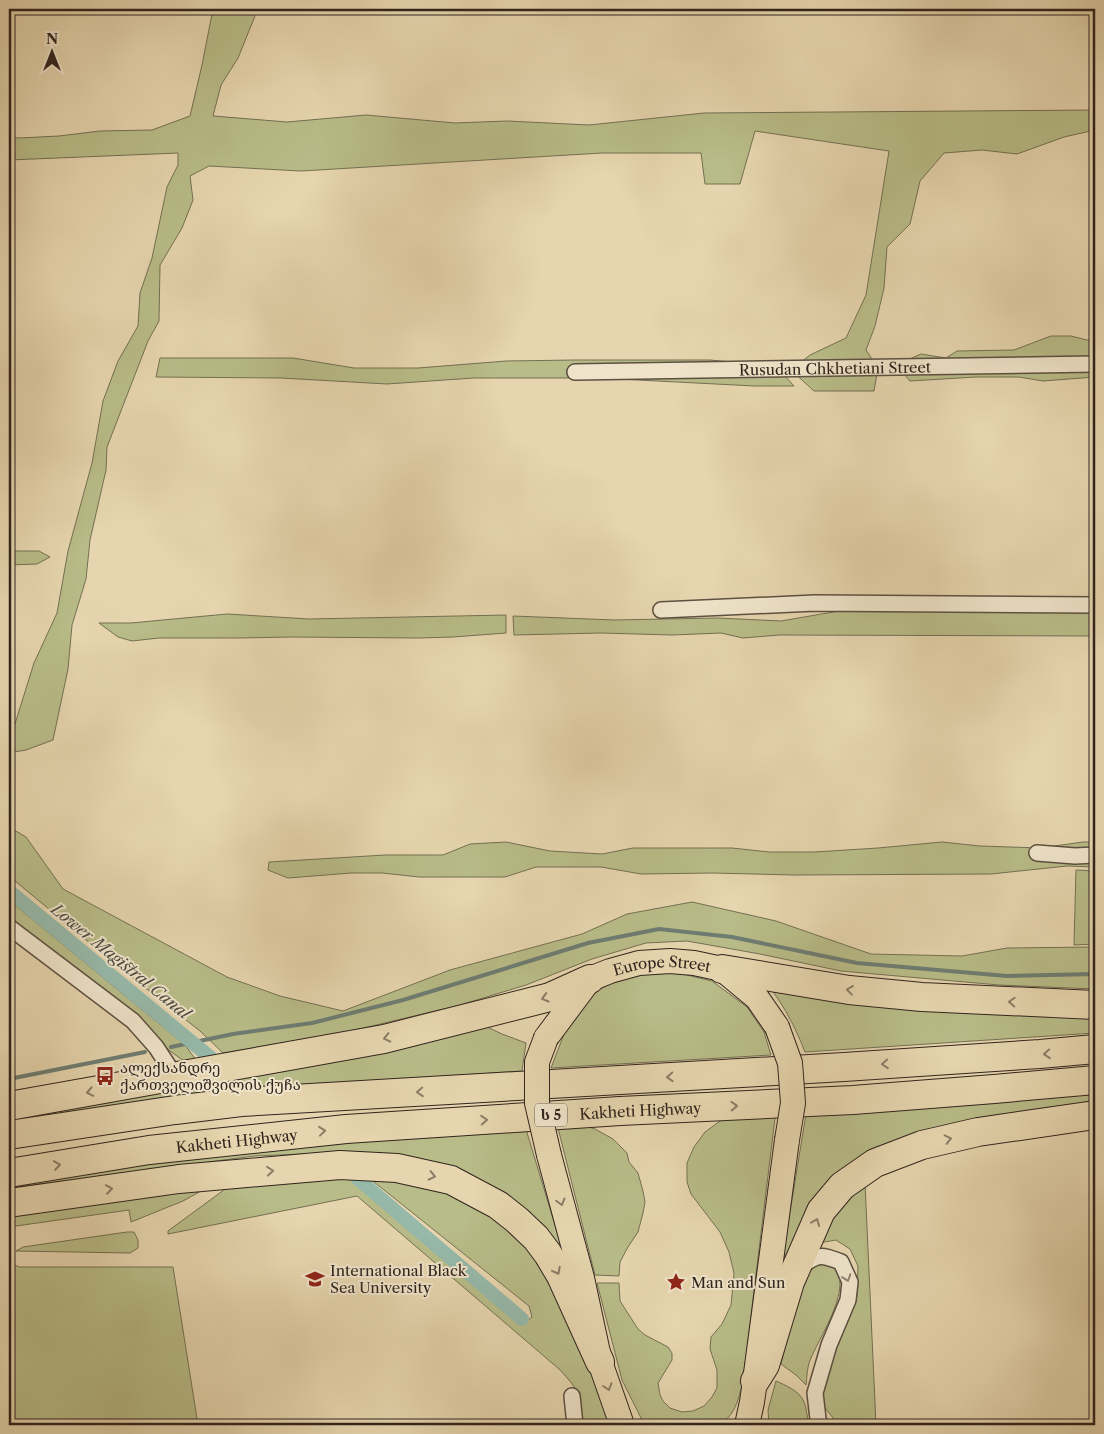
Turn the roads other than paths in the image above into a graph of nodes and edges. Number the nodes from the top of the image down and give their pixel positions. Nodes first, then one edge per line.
1 (1095, 364) edge
2 (575, 372) dead end
3 (1095, 605) edge
4 (661, 610) dead end
5 (1037, 853) dead end
6 (1095, 855) edge
7 (9, 927) edge
8 (722, 969) junction
9 (590, 980) junction
10 (1095, 1005) edge
11 (1095, 1049) edge
12 (175, 1076) junction
13 (1095, 1080) edge
14 (9, 1106) edge
15 (1095, 1115) edge
16 (9, 1135) edge
17 (9, 1172) edge
18 (9, 1203) edge
19 (796, 1269) junction
20 (600, 1362) junction
21 (754, 1392) junction
22 (572, 1396) dead end
23 (624, 1421) edge
24 (575, 1425) edge
25 (747, 1425) edge
26 (762, 1425) edge
27 (820, 1425) edge

1 - 2 street, Rusudan Chkhetiani Street
3 - 4 street
5 - 6 street
7 - 12 street
8 - 9 main road, Europe Street
10 -> 8 highway
8 - 21 main road, Europe Street, bridge
9 -> 12 highway
9 -> 20 main road, Europe Street, bridge
11 -> 16 highway, ს 5
12 -> 14 highway
17 -> 13 highway, Kakheti Highway / ს 5
19 -> 15 highway
18 -> 20 highway
19 - 21 highway
19 -> 27 street
20 -> 23 main road, Europe Street
21 - 25 main road, Europe Street
21 - 26 street
22 - 24 street

